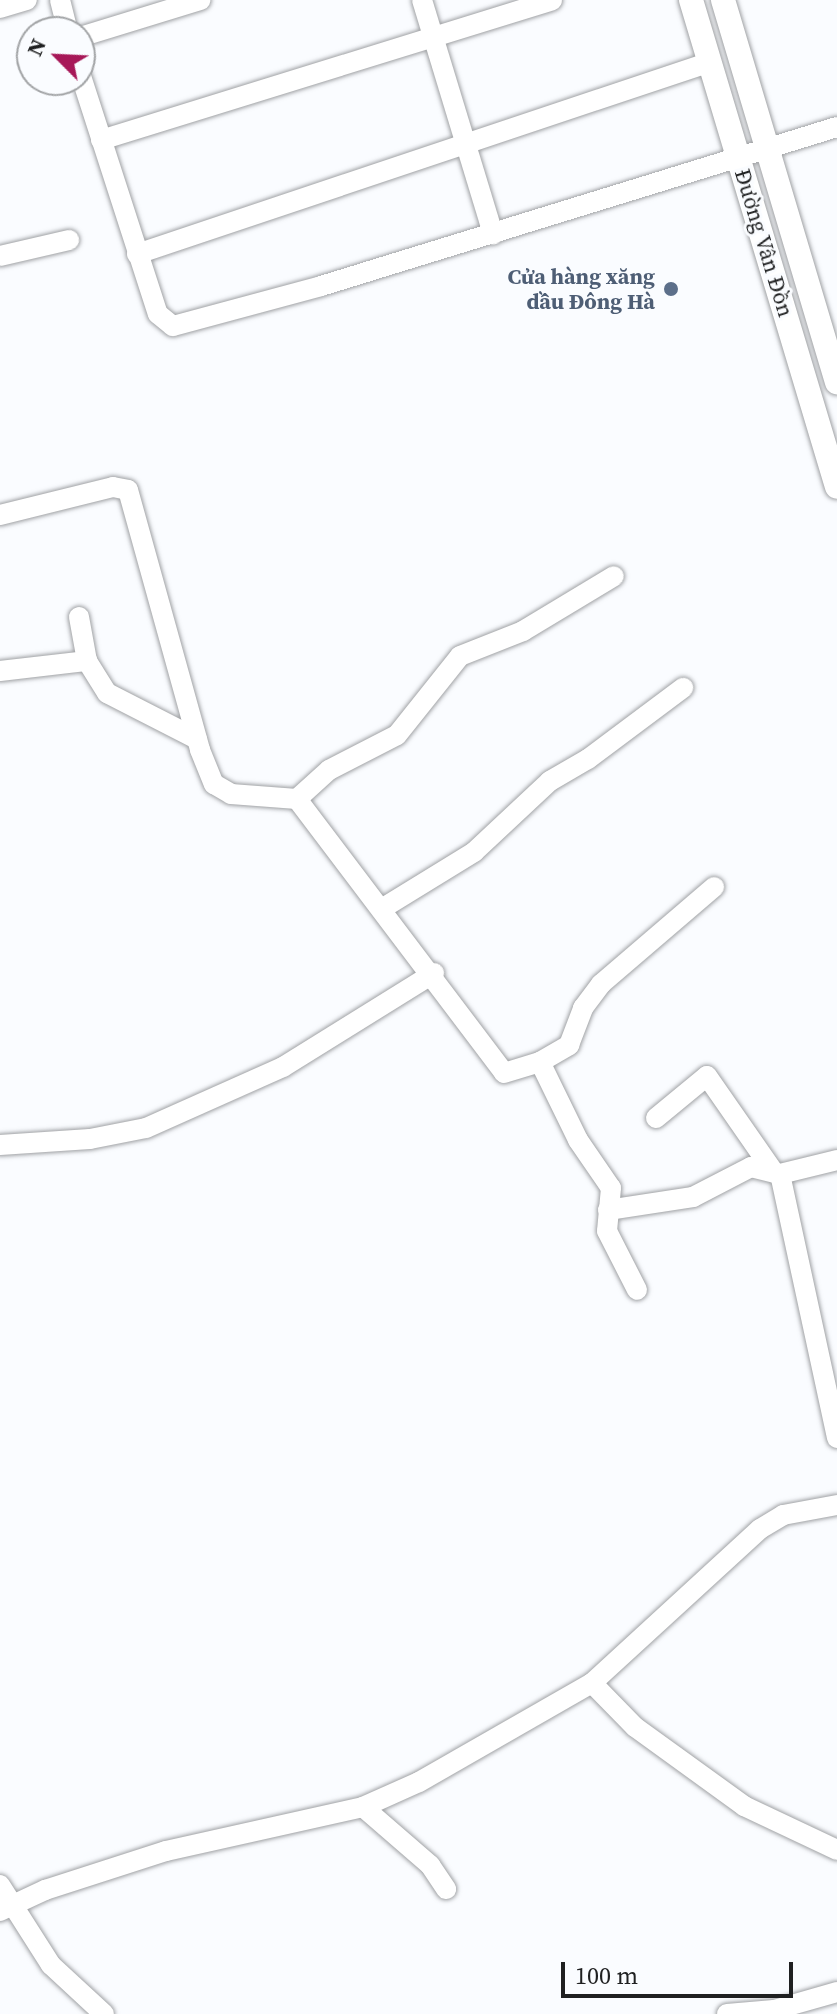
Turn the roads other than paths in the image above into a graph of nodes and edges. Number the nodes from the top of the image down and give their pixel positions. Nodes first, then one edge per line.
1 (27, 0) edge
2 (200, 0) edge
3 (422, 0) edge
4 (552, 0) edge
5 (691, 0) edge
6 (723, 0) edge
7 (0, 8) edge
8 (96, 32) edge
9 (433, 37) junction
10 (710, 62) junction
11 (87, 96) edge
12 (837, 127) edge
13 (101, 140) junction
14 (465, 142) junction
15 (767, 148) junction
16 (739, 157) junction
17 (493, 234) junction
18 (69, 240) dead end
19 (137, 254) junction
20 (0, 256) edge
21 (837, 382) edge
22 (837, 487) edge
23 (0, 515) edge
24 (614, 576) dead end
25 (79, 617) dead end
26 (87, 661) junction
27 (0, 671) edge
28 (683, 688) dead end
29 (197, 739) junction
30 (297, 799) junction
31 (714, 887) dead end
32 (383, 908) junction
33 (434, 973) junction
34 (540, 1062) junction
35 (656, 1118) dead end
36 (0, 1145) edge
37 (837, 1160) edge
38 (777, 1172) junction
39 (608, 1210) junction
40 (637, 1290) dead end
41 (837, 1438) edge
42 (837, 1505) edge
43 (592, 1683) junction
44 (363, 1807) junction
45 (837, 1850) edge
46 (0, 1885) edge
47 (446, 1889) dead end
48 (6, 1906) edge
49 (837, 1992) edge
50 (104, 2014) edge
51 (727, 2014) edge

1 - 7 street
2 - 8 street
3 - 9 street
4 - 9 street
5 - 10 main road, Đường Vân Đồn
6 - 15 main road, Đường Vân Đồn
9 - 13 street
9 - 14 street
10 - 14 street
10 - 16 main road, Đường Vân Đồn
11 - 13 street
12 - 15 street
13 - 19 street
14 - 17 street
14 - 19 street
15 - 16 street
15 - 21 main road, Đường Vân Đồn
16 - 17 street
16 - 22 main road, Đường Vân Đồn
17 - 19 street
18 - 20 street
23 - 29 street
24 - 30 street
25 - 26 street
26 - 27 street
26 - 29 street
28 - 32 street
29 - 30 street
30 - 32 street
31 - 34 street
32 - 33 street
33 - 34 street
33 - 36 street
34 - 39 street
35 - 38 street
37 - 38 street
38 - 39 street
38 - 41 street
39 - 40 street
42 - 43 street
43 - 44 street
43 - 45 street
44 - 47 street
44 - 48 street
46 - 48 street
48 - 50 street
49 - 51 street

